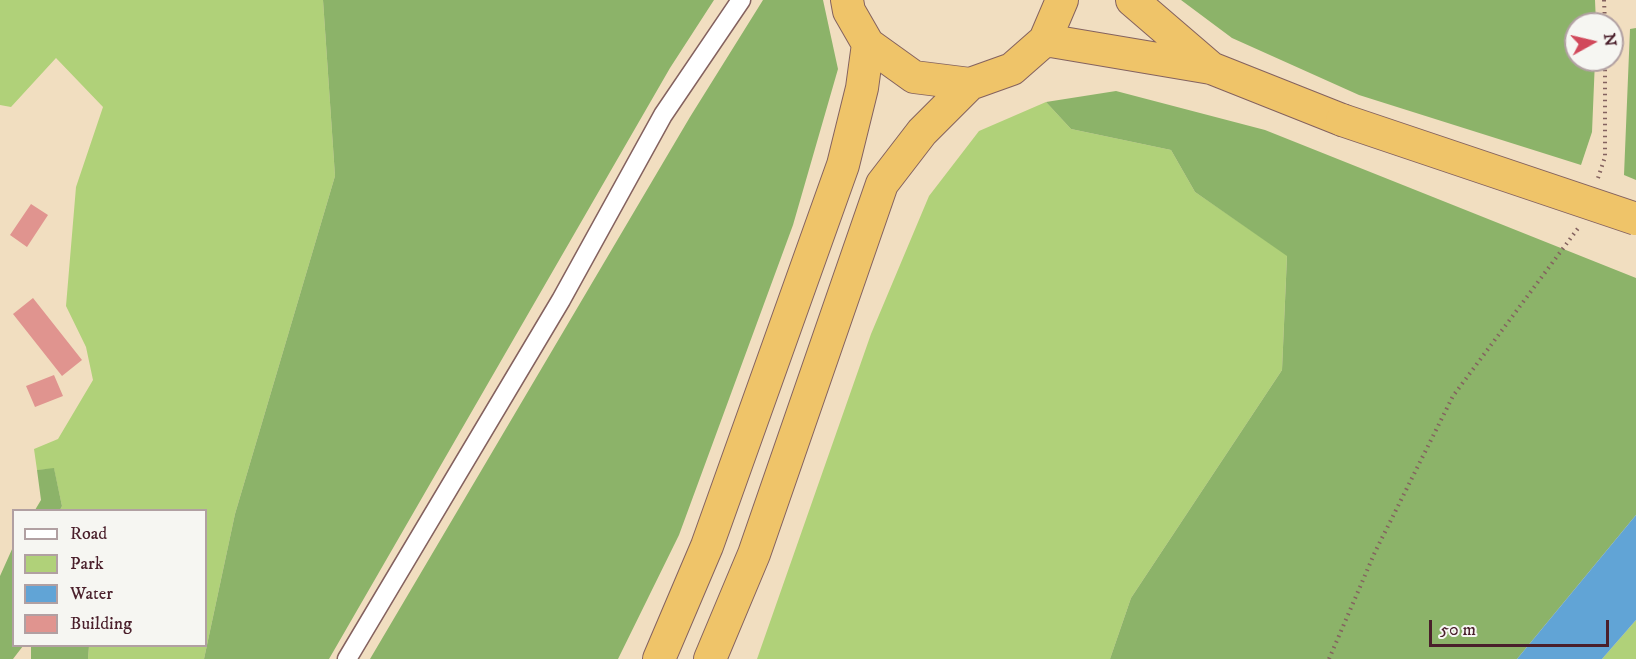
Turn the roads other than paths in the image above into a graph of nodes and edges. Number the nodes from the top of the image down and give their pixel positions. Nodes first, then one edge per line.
1 (741, 0) edge
2 (847, 0) edge
3 (1062, 0) edge
4 (1132, 0) edge
5 (1045, 40) junction
6 (868, 44) junction
7 (1211, 68) junction
8 (970, 84) junction
9 (1636, 219) edge
10 (347, 659) edge
11 (659, 659) edge
12 (710, 659) edge

1 - 10 street
2 - 6 highway
3 - 5 highway
4 - 7 highway
5 - 7 highway
5 - 8 highway
6 - 8 highway
6 - 11 highway
7 - 9 highway, bridge
8 - 12 highway

